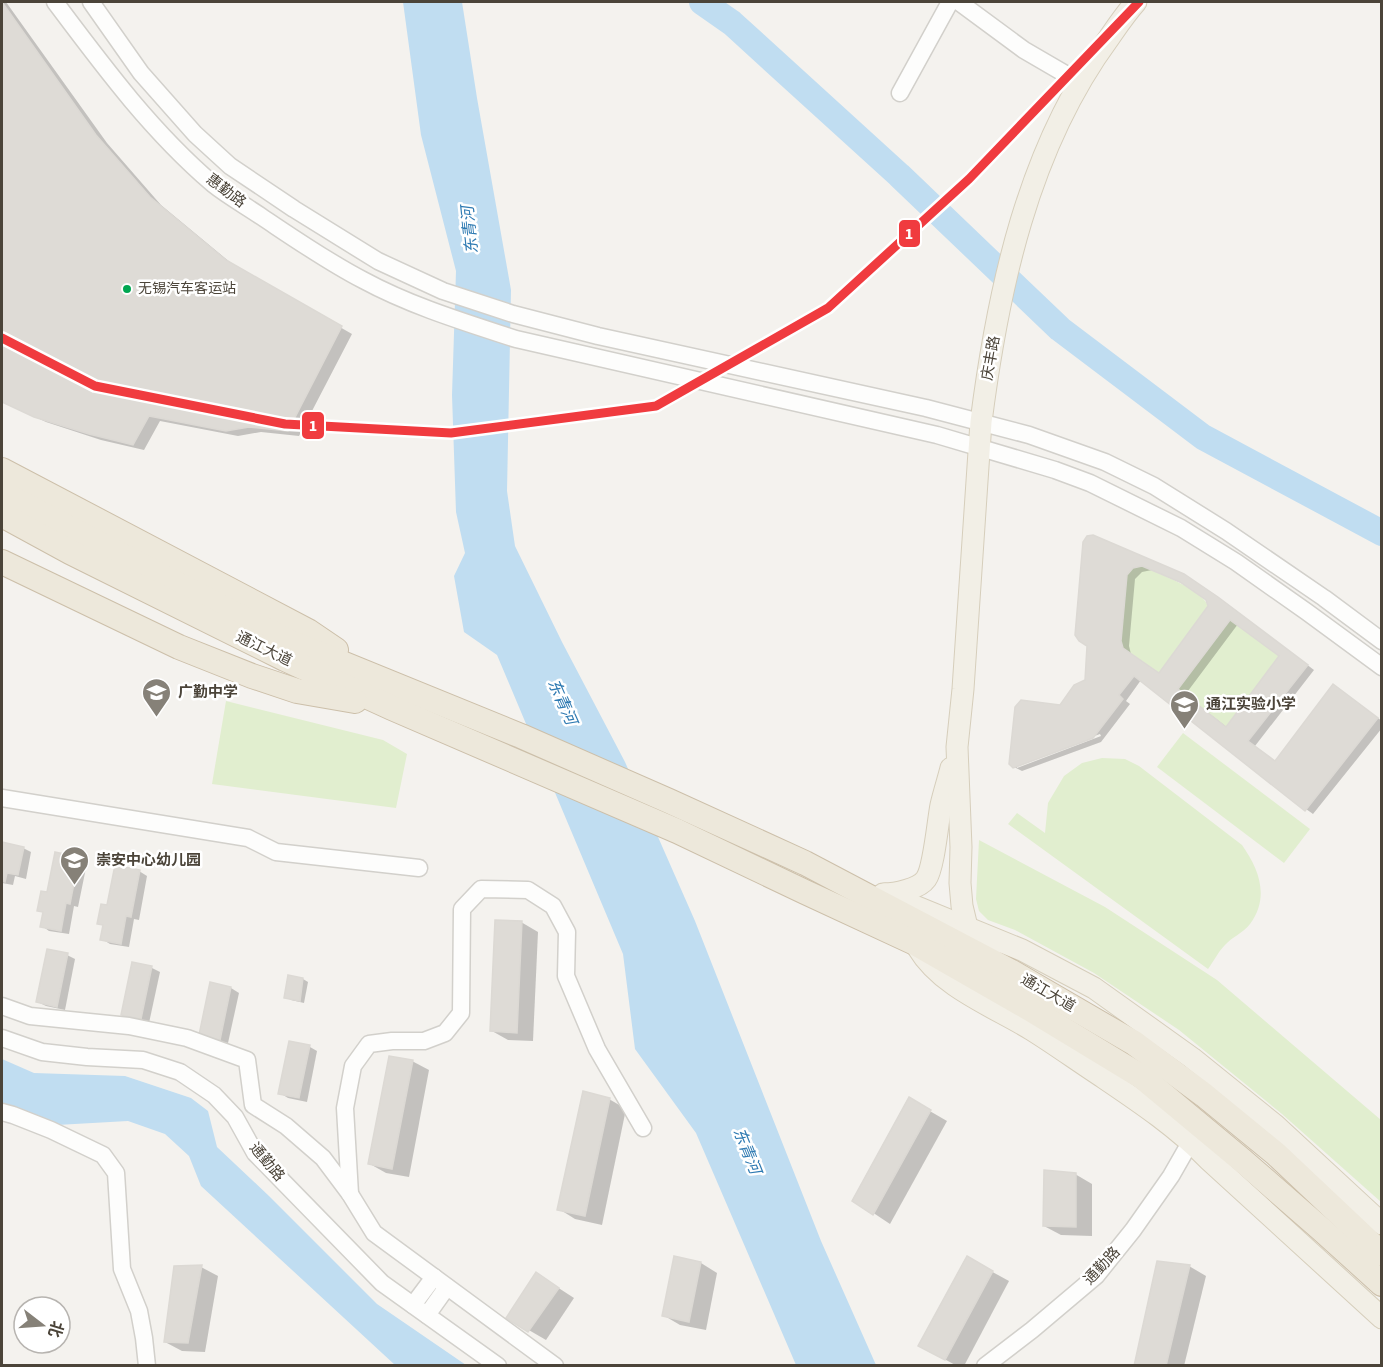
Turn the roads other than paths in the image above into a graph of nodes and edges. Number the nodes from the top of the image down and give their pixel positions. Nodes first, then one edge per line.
1 (55, 2) edge
2 (91, 2) edge
3 (950, 2) edge
4 (958, 2) edge
5 (1136, 2) edge
6 (1079, 82) junction
7 (900, 93) dead end
8 (981, 422) junction
9 (979, 447) junction
10 (2, 470) edge
11 (2, 493) edge
12 (2, 515) edge
13 (2, 562) edge
14 (1382, 641) edge
15 (1382, 667) edge
16 (373, 676) junction
17 (392, 708) junction
18 (957, 747) junction
19 (2, 798) edge
20 (419, 868) dead end
21 (862, 893) junction
22 (885, 894) junction
23 (967, 927) junction
24 (915, 943) junction
25 (996, 964) junction
26 (2, 1006) edge
27 (2, 1038) edge
28 (2, 1112) edge
29 (643, 1128) dead end
30 (1191, 1141) junction
31 (350, 1194) junction
32 (1382, 1224) edge
33 (1382, 1254) edge
34 (440, 1282) junction
35 (1382, 1284) edge
36 (420, 1310) junction
37 (1382, 1318) edge
38 (147, 1365) edge
39 (498, 1365) edge
40 (555, 1365) edge
41 (985, 1365) edge

1 - 9 street, 惠勤路
2 - 8 street, 惠勤路
3 - 7 street
4 - 6 street
5 - 6 main road, 庆丰路
6 - 8 main road, 庆丰路
8 - 9 main road, 庆丰路
8 - 14 street, 惠勤路
9 - 15 street, 惠勤路
9 - 18 main road, 庆丰路
10 - 16 highway
11 - 16 highway, 通江大道
12 - 17 highway, 通江大道
13 - 17 highway
16 - 21 highway, 通江大道
17 - 24 highway, 通江大道
18 - 22 main road
18 - 23 main road
19 - 20 street
21 - 22 main road
21 - 25 highway, 通江大道
22 - 23 main road
23 - 25 main road
23 - 32 main road
24 - 30 main road
24 - 35 highway, 通江大道
25 - 33 highway, 通江大道
26 - 31 street
27 - 36 street, 通勤路
28 - 38 street
29 - 31 street
30 - 37 main road
30 - 41 street, 通勤路
31 - 34 street
34 - 36 street
34 - 40 street
36 - 39 street, 通勤路

